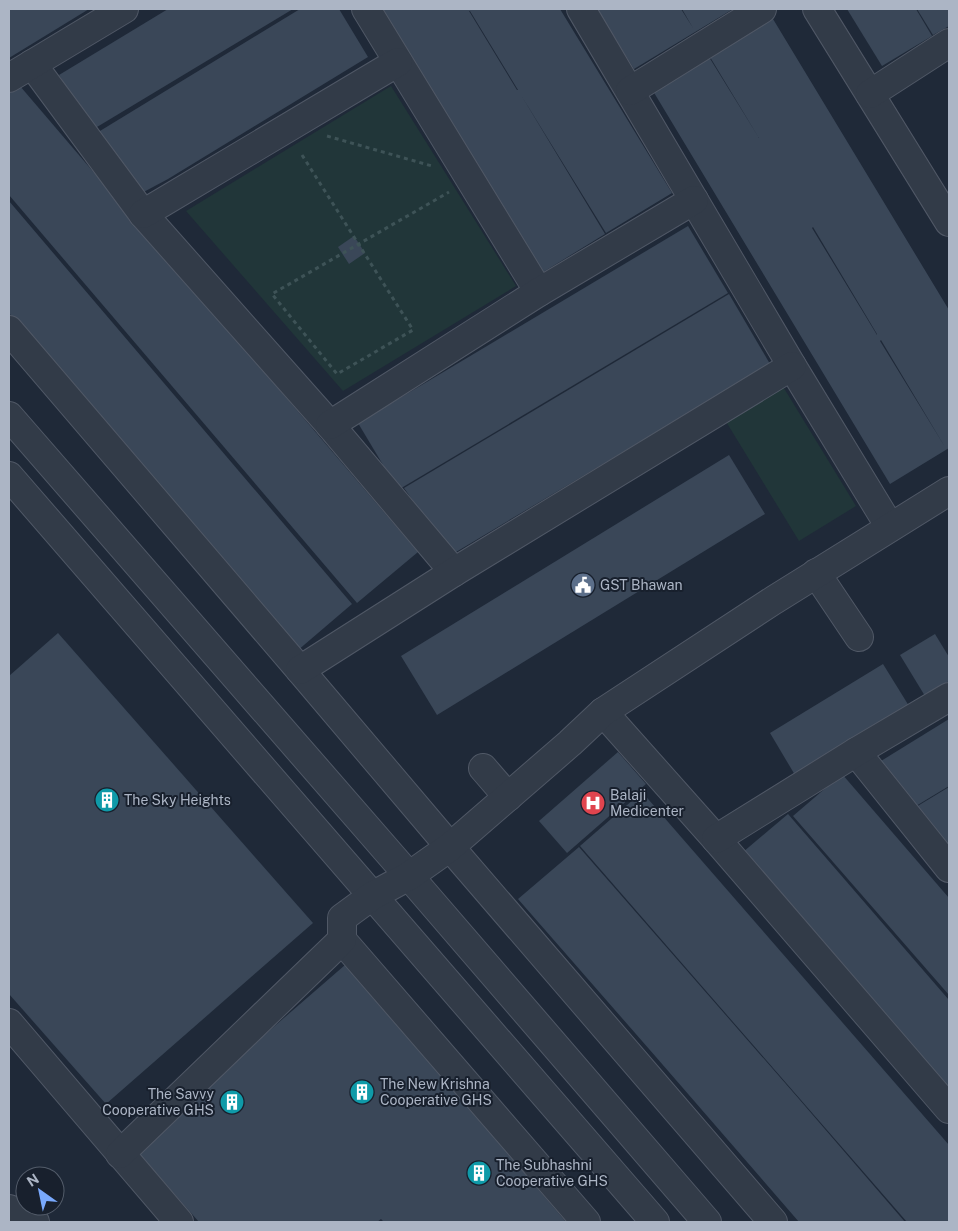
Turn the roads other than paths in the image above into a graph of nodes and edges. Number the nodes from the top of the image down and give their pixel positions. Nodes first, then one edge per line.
1 (124, 9) edge
2 (366, 9) edge
3 (581, 9) edge
4 (762, 9) edge
5 (816, 9) edge
6 (949, 43) edge
7 (398, 62) junction
8 (32, 64) junction
9 (9, 78) edge
10 (630, 91) junction
11 (870, 94) junction
12 (694, 200) junction
13 (143, 214) junction
14 (949, 222) edge
15 (539, 292) junction
16 (9, 330) edge
17 (792, 366) junction
18 (9, 416) edge
19 (330, 425) junction
20 (9, 476) edge
21 (949, 491) edge
22 (890, 527) junction
23 (454, 572) junction
24 (816, 574) junction
25 (860, 637) dead end
26 (300, 670) junction
27 (949, 697) edge
28 (603, 712) junction
29 (856, 752) junction
30 (483, 768) dead end
31 (508, 797) junction
32 (716, 839) junction
33 (450, 847) junction
34 (949, 868) edge
35 (409, 876) junction
36 (372, 896) junction
37 (342, 940) junction
38 (9, 1023) edge
39 (949, 1109) edge
40 (120, 1154) junction
41 (9, 1210) edge
42 (35, 1222) edge
43 (179, 1222) edge
44 (586, 1222) edge
45 (655, 1222) edge
46 (707, 1222) edge
47 (773, 1222) edge

1 - 8 street
2 - 7 street
3 - 10 street
4 - 10 street
5 - 11 street
6 - 11 street
7 - 13 street
7 - 15 street
8 - 9 street
8 - 13 street
10 - 12 street
11 - 14 street
12 - 15 street
12 - 17 street
13 - 19 street
15 - 19 street
16 - 26 street
17 - 22 street
17 - 23 street
18 - 35 street
19 - 23 street
20 - 36 street
21 - 22 street
22 - 24 street
23 - 26 street
24 - 25 street
24 - 28 street
26 - 33 street
27 - 29 street
28 - 31 street
28 - 32 street
29 - 32 street
29 - 34 street
30 - 31 street
31 - 33 street
32 - 39 street
33 - 35 street
33 - 47 street
35 - 36 street
35 - 46 street
36 - 37 street
36 - 45 street
37 - 40 street
37 - 44 street
38 - 40 street
40 - 43 street
41 - 42 street

